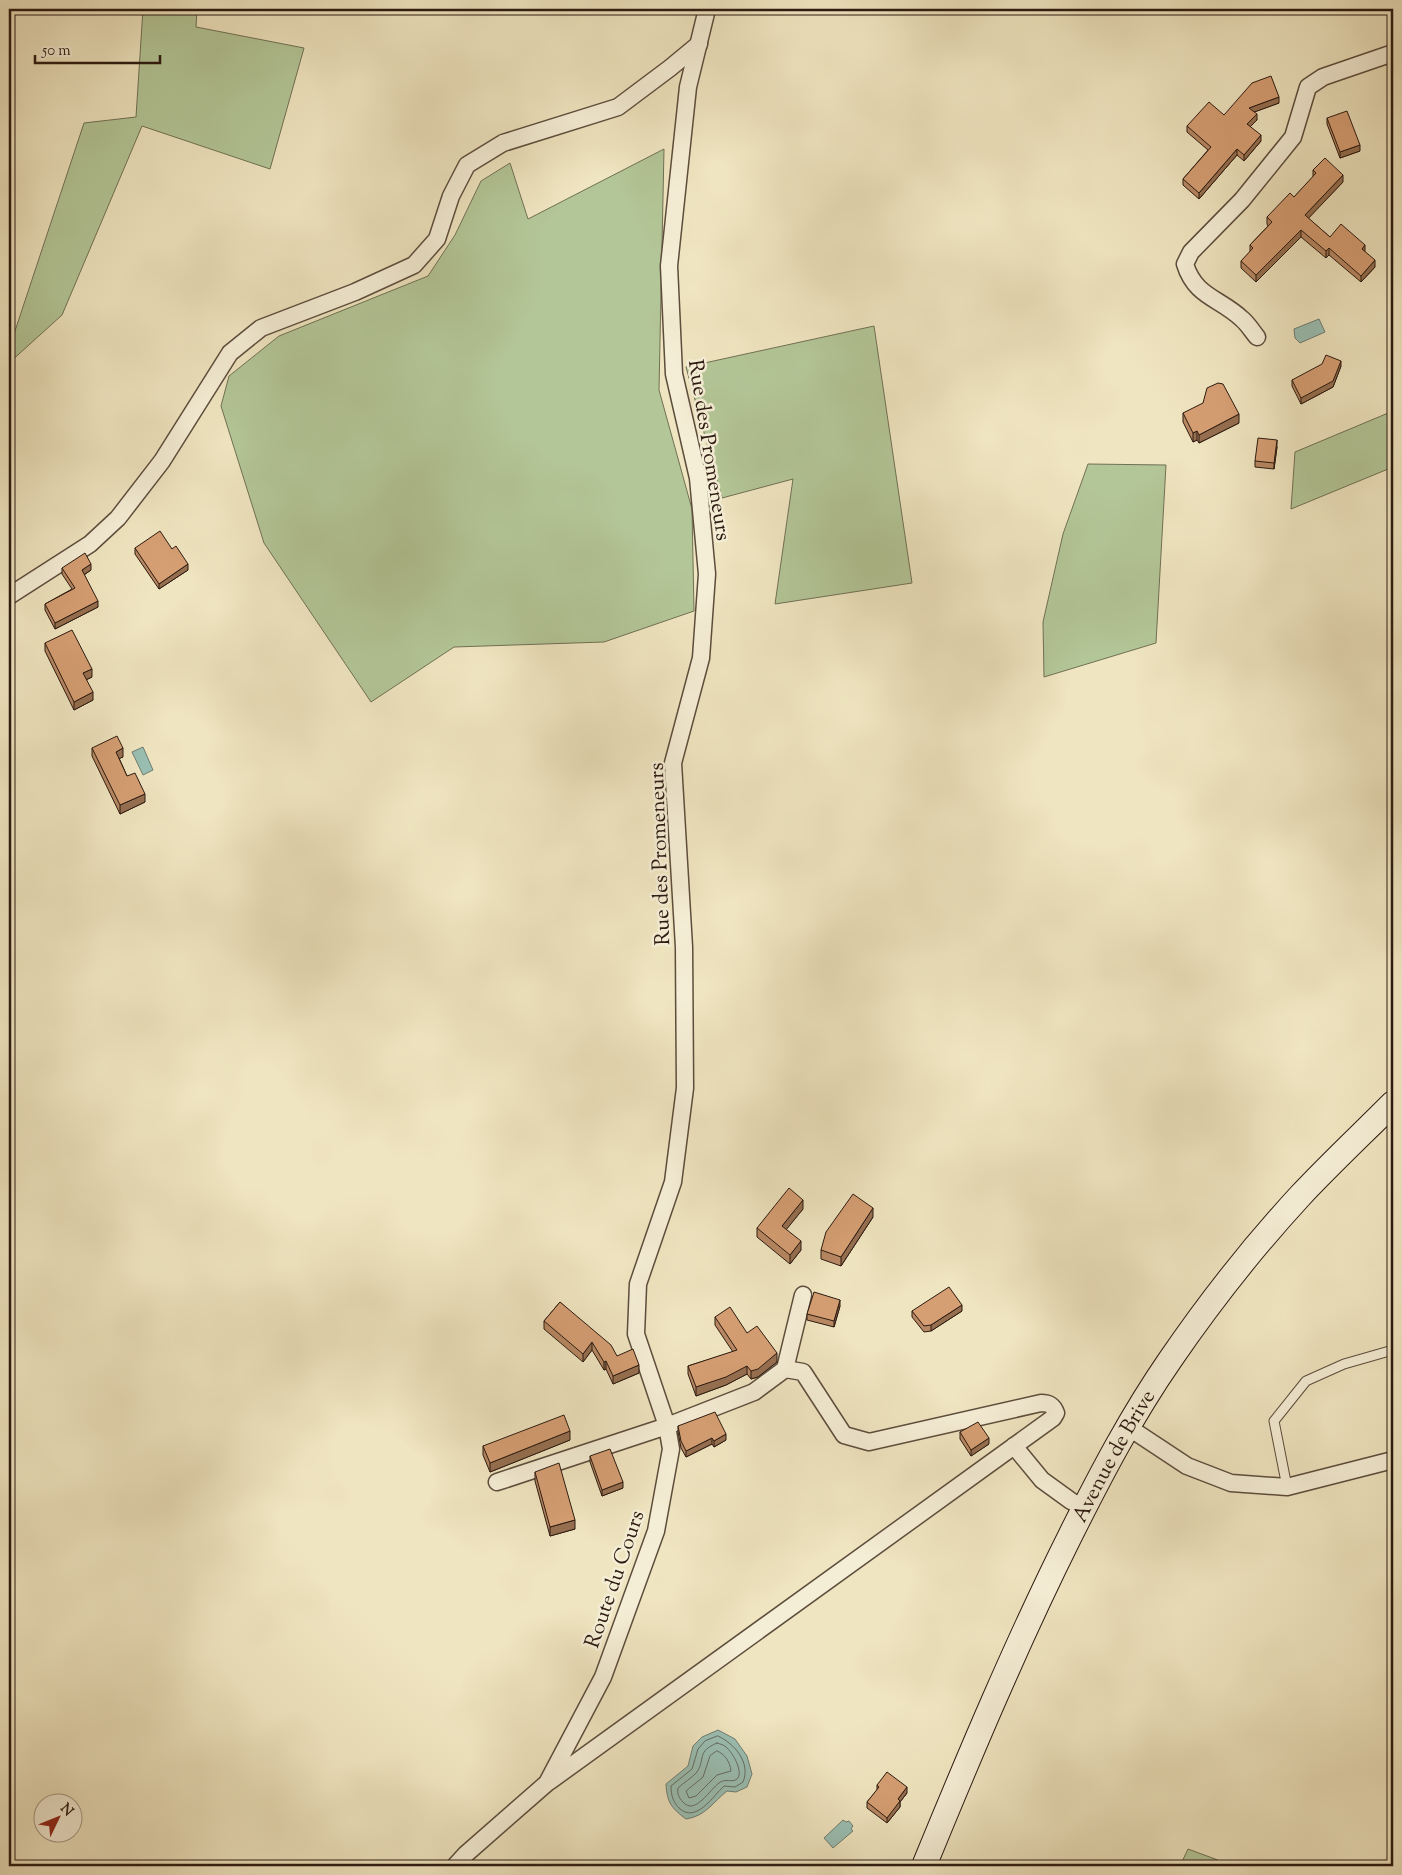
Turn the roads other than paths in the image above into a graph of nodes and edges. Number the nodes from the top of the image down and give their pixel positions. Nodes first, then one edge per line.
1 (707, 9) edge
2 (699, 44) junction
3 (1393, 53) edge
4 (1257, 337) dead end
5 (9, 596) edge
6 (1393, 1103) edge
7 (803, 1295) dead end
8 (1393, 1350) edge
9 (785, 1369) junction
10 (667, 1426) junction
11 (1128, 1427) junction
12 (1014, 1446) junction
13 (1393, 1460) edge
14 (497, 1482) dead end
15 (1287, 1487) junction
16 (1084, 1508) junction
17 (546, 1783) junction
18 (455, 1866) edge
19 (924, 1866) edge

1 - 2 street, Rue des Promeneurs
2 - 5 street
2 - 10 street, Rue des Promeneurs
3 - 4 street
6 - 11 street, Avenue de Brive
7 - 9 street
8 - 15 lane
9 - 10 street
9 - 12 street, Route du Cours
10 - 14 street
10 - 17 street, Route du Cours
11 - 15 street
11 - 16 street, Avenue de Brive
12 - 16 street
12 - 17 street, Route du Cours
13 - 15 street
16 - 19 street, Avenue de Brive
17 - 18 street, Route du Cours

